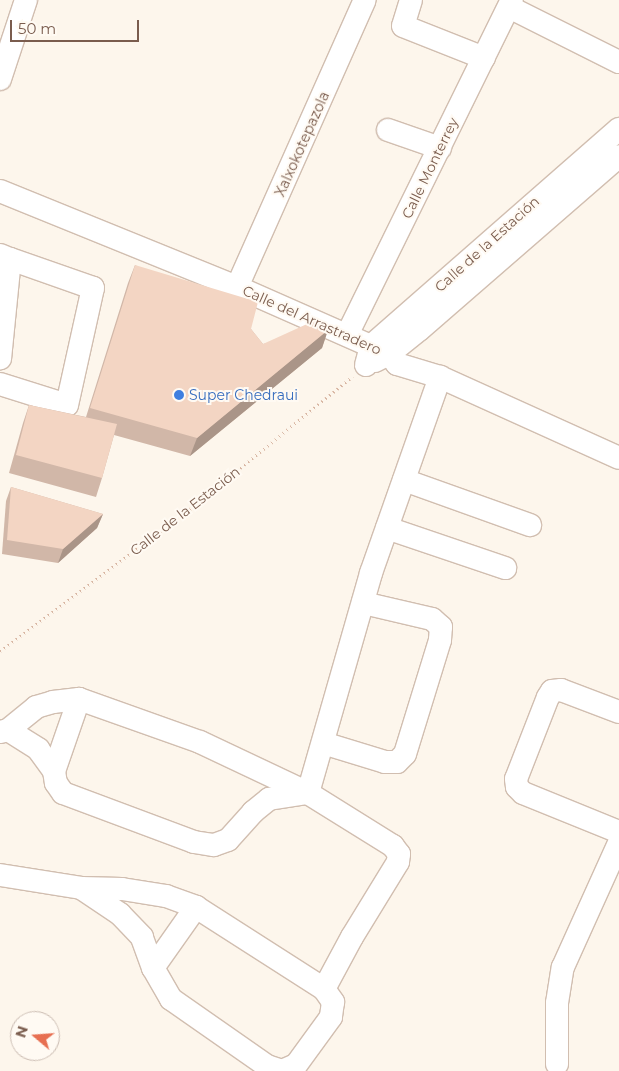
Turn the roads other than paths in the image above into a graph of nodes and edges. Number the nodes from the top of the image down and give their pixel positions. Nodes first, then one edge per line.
1 (26, 0) edge
2 (365, 0) edge
3 (411, 0) edge
4 (511, 3) edge
5 (484, 58) junction
6 (619, 62) edge
7 (0, 79) edge
8 (619, 129) edge
9 (388, 130) dead end
10 (440, 148) junction
11 (619, 156) edge
12 (0, 191) edge
13 (5, 257) edge
14 (237, 287) junction
15 (347, 334) junction
16 (376, 355) junction
17 (0, 359) edge
18 (440, 377) junction
19 (0, 384) edge
20 (619, 458) edge
21 (404, 480) junction
22 (530, 525) dead end
23 (387, 528) junction
24 (505, 568) dead end
25 (363, 603) junction
26 (79, 699) junction
27 (619, 712) edge
28 (4, 731) edge
29 (323, 743) junction
30 (54, 771) junction
31 (308, 792) junction
32 (619, 832) edge
33 (619, 843) edge
34 (0, 876) edge
35 (81, 888) junction
36 (196, 907) junction
37 (153, 968) junction
38 (324, 989) junction
39 (556, 1064) dead end

1 - 7 street
2 - 14 street, Xalxokotepazola
3 - 5 street
4 - 5 street, Calle Monterrey
4 - 6 street
5 - 10 street, Calle Monterrey
8 - 16 street, Calle de la Estación
9 - 10 street
10 - 15 street, Calle Monterrey
11 - 16 street, Calle de la Estación
12 - 14 street, Calle del Arrastradero
13 - 17 street
13 - 19 street
14 - 15 street, Calle del Arrastradero
15 - 16 street, Calle del Arrastradero
16 - 18 street, Calle del Arrastradero
18 - 20 street, Calle del Arrastradero
18 - 21 street
21 - 22 street
21 - 23 street
23 - 24 street
23 - 25 street
25 - 29 street
25 - 29 street
26 - 28 street
26 - 30 street
26 - 31 street
27 - 32 street
28 - 30 street
29 - 31 street
30 - 31 street
31 - 38 street
33 - 39 street
34 - 35 street
35 - 36 street
35 - 37 street
36 - 37 street
36 - 38 street
37 - 38 street

